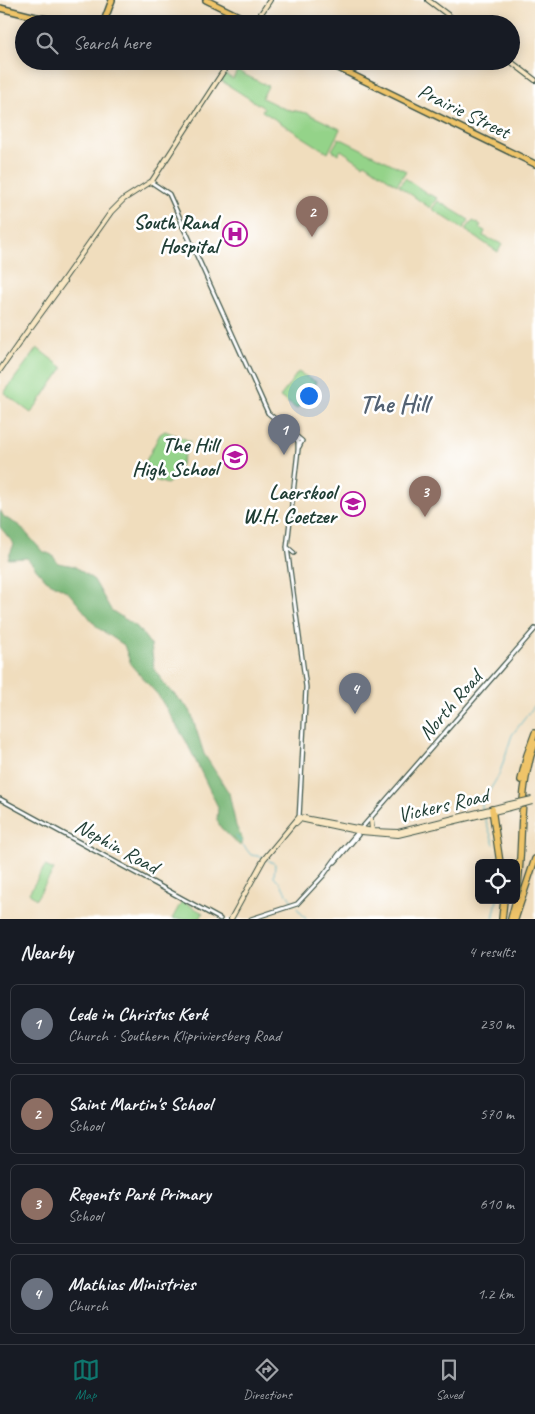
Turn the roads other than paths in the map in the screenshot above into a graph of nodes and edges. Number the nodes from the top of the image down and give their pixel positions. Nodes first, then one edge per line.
1 (113, 0) edge
2 (202, 0) edge
3 (206, 0) edge
4 (270, 0) edge
5 (428, 0) edge
6 (0, 10) edge
7 (19, 15) edge
8 (26, 15) edge
9 (107, 15) edge
10 (231, 15) edge
11 (236, 15) edge
12 (260, 15) edge
13 (448, 15) edge
14 (520, 69) edge
15 (224, 70) edge
16 (344, 70) edge
17 (535, 80) edge
18 (535, 163) edge
19 (151, 182) junction
20 (181, 220) junction
21 (193, 242) junction
22 (0, 370) edge
23 (294, 436) junction
24 (298, 450) junction
25 (287, 546) junction
26 (289, 562) junction
27 (535, 630) edge
28 (535, 733) edge
29 (535, 743) edge
30 (0, 799) edge
31 (388, 800) junction
32 (533, 800) edge
33 (300, 810) junction
34 (492, 811) junction
35 (305, 817) junction
36 (299, 818) junction
37 (371, 820) junction
38 (352, 830) junction
39 (361, 830) junction
40 (373, 830) junction
41 (354, 836) junction
42 (499, 859) edge
43 (516, 859) edge
44 (519, 859) edge
45 (535, 859) edge
46 (322, 876) junction
47 (504, 904) edge
48 (511, 904) edge
49 (515, 904) edge
50 (220, 919) edge
51 (233, 919) edge
52 (251, 919) edge
53 (502, 919) edge
54 (508, 919) edge
55 (513, 919) edge

1 - 9 main road
2 - 10 main road
3 - 11 main road
4 - 12 main road
5 - 13 main road
6 - 7 main road
6 - 8 main road
14 - 17 main road
15 - 19 main road
16 - 18 main road, Prairie Street
19 - 20 street
19 - 22 main road
20 - 21 street
20 - 21 street
21 - 23 street
23 - 24 street
23 - 24 street
24 - 25 street
25 - 26 street
25 - 26 street
26 - 33 street
27 - 31 street, North Road
28 - 43 highway
29 - 44 highway
30 - 50 street, Nephin Road
31 - 37 street, North Road
31 - 39 street, North Road
32 - 34 main road, Vickers Road, bridge
33 - 35 main road
33 - 36 street
34 - 39 main road, Vickers Road
34 - 40 main road, Vickers Road
34 - 42 highway
35 - 36 main road, Vickers Road
35 - 39 main road, Vickers Road
36 - 38 main road, Vickers Road
36 - 51 main road
37 - 39 street, North Road
37 - 40 main road
38 - 39 main road, Vickers Road
38 - 41 main road
39 - 40 main road, Vickers Road
39 - 41 street, North Road
39 - 46 street, North Road
41 - 46 street, North Road
45 - 55 highway
46 - 52 street, North Road
47 - 53 highway
48 - 54 highway
49 - 55 highway

